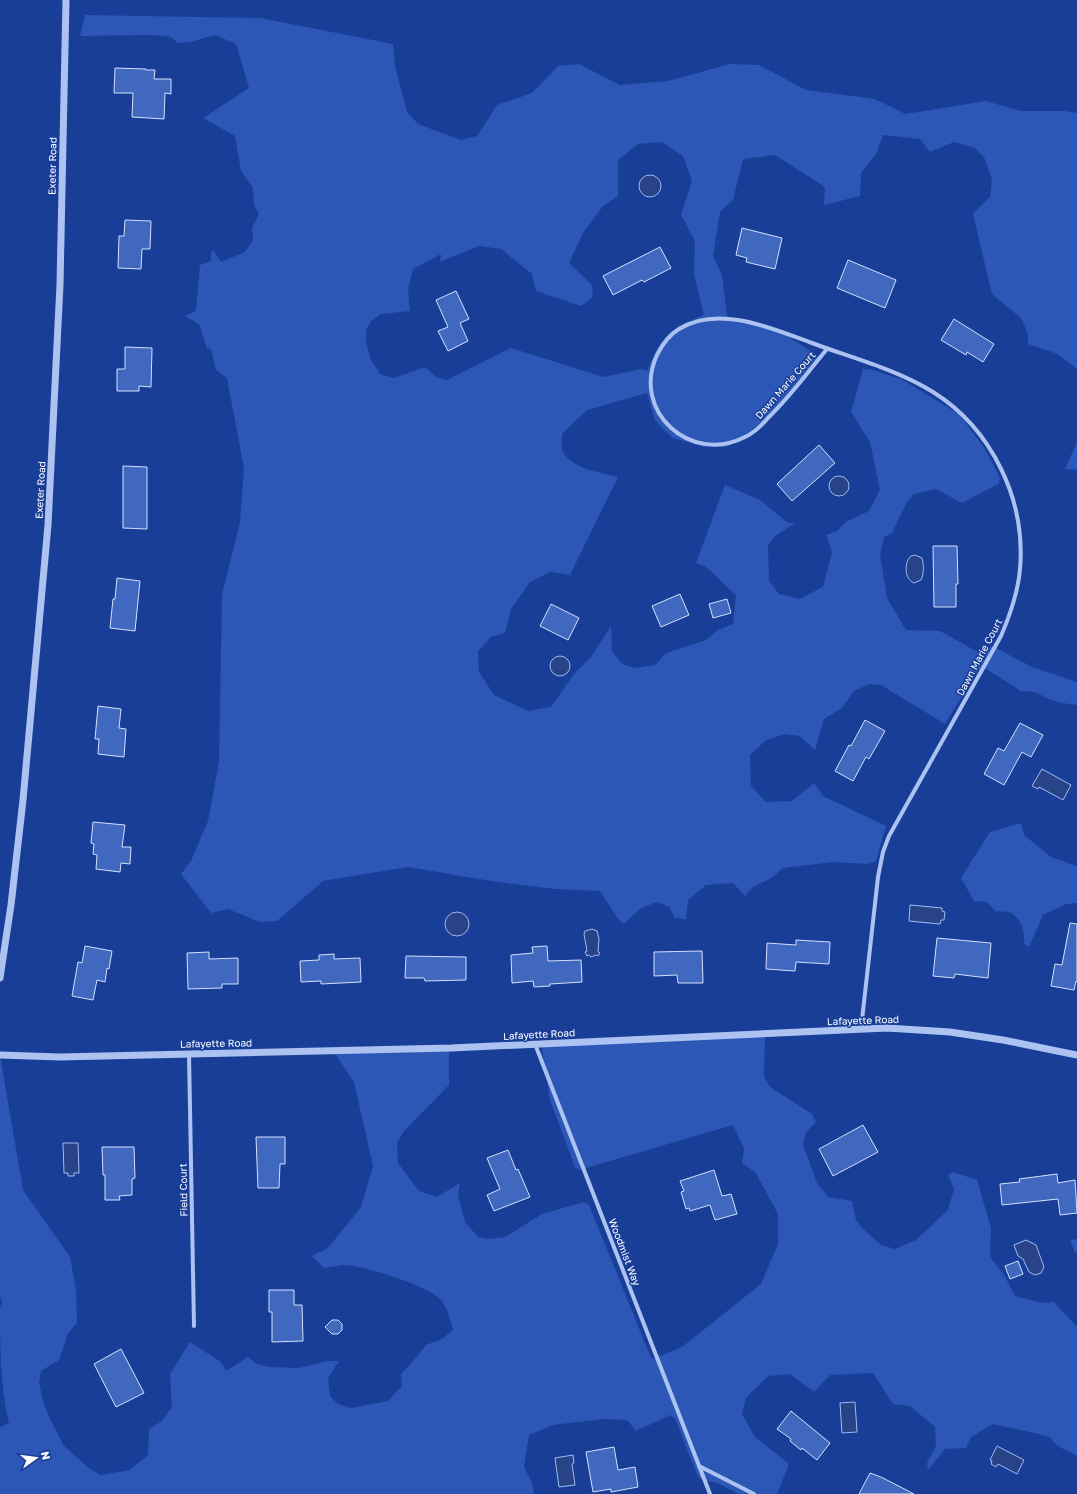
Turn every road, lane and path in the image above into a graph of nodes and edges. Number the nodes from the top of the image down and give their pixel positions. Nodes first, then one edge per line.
1 (66, 0) edge
2 (827, 349) junction
3 (0, 978) edge
4 (861, 1029) junction
5 (535, 1044) junction
6 (188, 1054) junction
7 (0, 1055) edge
8 (1077, 1055) edge
9 (194, 1326) dead end
10 (699, 1465) junction
11 (710, 1494) edge
12 (754, 1494) edge

1 - 3 street, Exeter Road
2 - 2 street, Dawn Marie Court
2 - 4 street, Dawn Marie Court
4 - 5 street, Lafayette Road
4 - 8 street, Lafayette Road
5 - 6 street, Lafayette Road
5 - 10 street, Woodmist Way
6 - 7 street, Lafayette Road
6 - 9 street, Field Court
10 - 11 street, Woodmist Way
10 - 12 street

